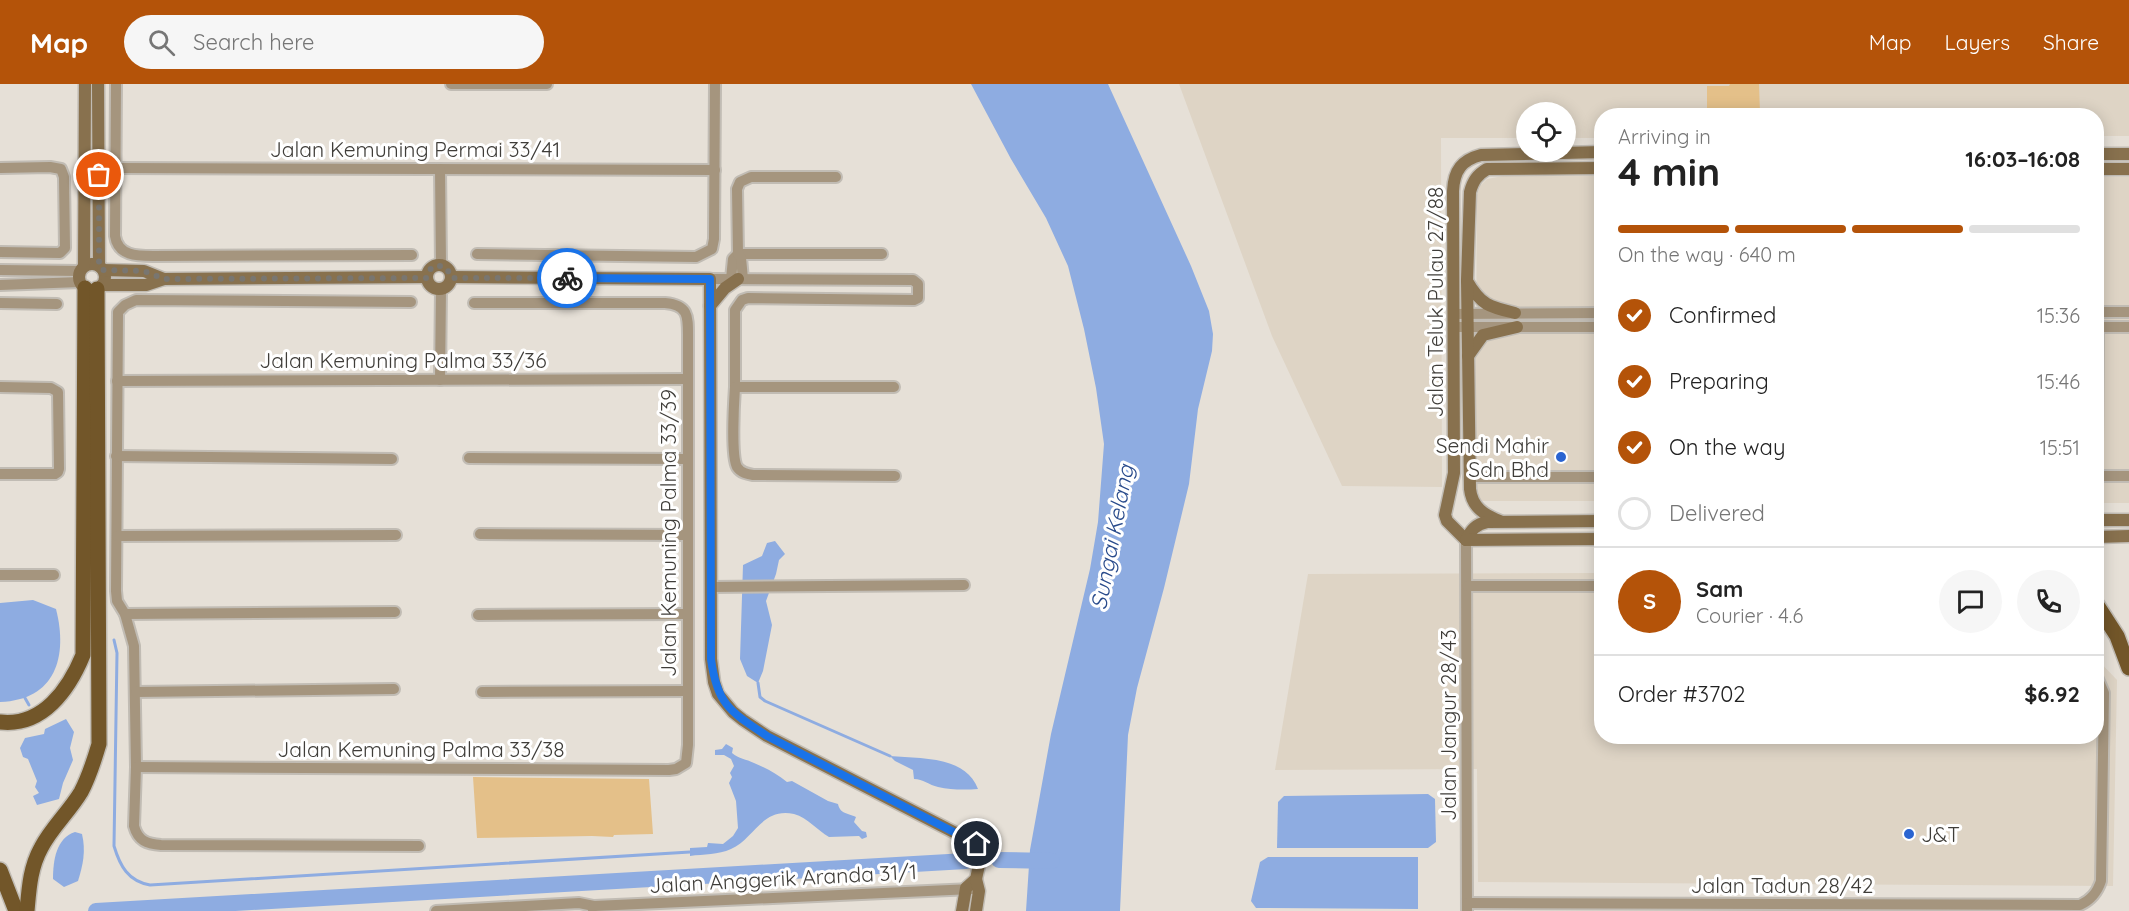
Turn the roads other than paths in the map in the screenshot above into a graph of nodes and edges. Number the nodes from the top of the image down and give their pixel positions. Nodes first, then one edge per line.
1 (85, 84) edge
2 (98, 84) edge
3 (116, 84) edge
4 (451, 84) edge
5 (547, 84) edge
6 (715, 84) edge
7 (1594, 152) edge
8 (2104, 154) edge
9 (2129, 154) edge
10 (0, 168) edge
11 (116, 168) junction
12 (1594, 168) edge
13 (2104, 169) edge
14 (2129, 169) edge
15 (440, 170) junction
16 (715, 170) junction
17 (836, 177) dead end
18 (0, 252) edge
19 (477, 254) dead end
20 (738, 254) junction
21 (882, 254) dead end
22 (412, 255) dead end
23 (441, 265) junction
24 (101, 268) junction
25 (0, 270) edge
26 (427, 278) junction
27 (451, 278) junction
28 (164, 279) junction
29 (710, 279) junction
30 (737, 279) junction
31 (88, 280) junction
32 (896, 280) junction
33 (1467, 280) junction
34 (0, 285) edge
35 (441, 288) junction
36 (896, 300) junction
37 (411, 302) dead end
38 (0, 303) edge
39 (474, 303) dead end
40 (57, 304) dead end
41 (710, 306) junction
42 (2104, 312) edge
43 (2129, 312) edge
44 (1467, 313) junction
45 (1515, 313) junction
46 (1594, 313) edge
47 (1454, 314) junction
48 (1454, 327) junction
49 (1467, 327) junction
50 (1517, 327) junction
51 (1594, 327) edge
52 (2104, 327) edge
53 (2129, 327) edge
54 (1468, 357) junction
55 (688, 379) junction
56 (440, 380) junction
57 (117, 381) junction
58 (0, 387) edge
59 (736, 387) junction
60 (894, 387) dead end
61 (116, 456) junction
62 (469, 458) dead end
63 (392, 459) dead end
64 (688, 459) junction
65 (0, 474) edge
66 (895, 476) dead end
67 (2104, 476) edge
68 (2129, 476) edge
69 (1469, 477) junction
70 (1594, 477) edge
71 (2104, 520) edge
72 (2129, 520) edge
73 (1500, 521) junction
74 (1587, 521) junction
75 (1594, 521) edge
76 (480, 534) dead end
77 (396, 535) dead end
78 (688, 535) junction
79 (117, 536) junction
80 (2129, 536) edge
81 (2104, 537) edge
82 (1587, 539) junction
83 (1594, 539) edge
84 (1466, 540) junction
85 (0, 575) edge
86 (54, 575) dead end
87 (964, 585) dead end
88 (1467, 586) junction
89 (1594, 586) edge
90 (711, 587) junction
91 (395, 612) dead end
92 (125, 614) junction
93 (688, 614) junction
94 (478, 615) dead end
95 (2104, 616) edge
96 (2129, 668) edge
97 (394, 689) dead end
98 (688, 691) junction
99 (136, 692) junction
100 (482, 692) dead end
101 (2104, 693) edge
102 (0, 722) edge
103 (2104, 722) edge
104 (2104, 744) edge
105 (687, 745) joint
106 (136, 767) junction
107 (419, 846) dead end
108 (0, 870) edge
109 (974, 886) junction
110 (1467, 907) edge
111 (593, 908) edge
112 (16, 911) edge
113 (27, 911) edge
114 (436, 911) edge
115 (962, 911) edge
116 (976, 911) edge

1 - 31 main road
2 - 24 main road
3 - 11 street
4 - 5 street
6 - 16 street
7 - 47 main road, Jalan Teluk Pulau 27/88
8 - 9 main road
10 - 18 street
11 - 15 street, Jalan Kemuning Permai 33/41
11 - 22 street
12 - 33 main road, Jalan Teluk Pulau 27/88
13 - 14 main road
15 - 16 street, Jalan Kemuning Permai 33/41
15 - 23 street
16 - 19 street
17 - 20 street
20 - 21 street
20 - 30 street
23 - 26 main road
23 - 27 main road
24 - 28 main road
24 - 31 main road
24 - 31 main road
25 - 31 street
26 - 28 main road
26 - 35 main road
27 - 29 main road
27 - 35 main road
28 - 31 main road
29 - 30 street
29 - 41 main road, Jalan Kemuning Palma 33/39
30 - 32 street
30 - 41 main road
31 - 34 street
31 - 102 main road
31 - 113 main road
32 - 36 street
32 - 36 street
33 - 44 main road, Jalan Teluk Pulau 27/88
33 - 45 main road
35 - 56 street
36 - 59 street
37 - 57 street
38 - 40 street
39 - 55 street, Jalan Kemuning Palma 33/39
41 - 90 main road, Jalan Kemuning Palma 33/39
42 - 43 street
44 - 45 street
44 - 47 street
44 - 49 main road, Jalan Teluk Pulau 27/88
45 - 46 street
47 - 48 main road, Jalan Teluk Pulau 27/88
48 - 49 street
48 - 84 main road, Jalan Teluk Pulau 27/88
49 - 50 street
49 - 54 main road, Jalan Teluk Pulau 27/88
50 - 51 street
50 - 54 main road
52 - 53 street
54 - 69 main road, Jalan Teluk Pulau 27/88
55 - 56 street, Jalan Kemuning Palma 33/36
55 - 64 street, Jalan Kemuning Palma 33/39
56 - 57 street, Jalan Kemuning Palma 33/36
57 - 61 street
58 - 65 street
59 - 60 street
59 - 66 street
61 - 63 street
61 - 79 street
62 - 64 street
64 - 78 street, Jalan Kemuning Palma 33/39
67 - 68 street
69 - 70 street
69 - 73 main road, Jalan Teluk Pulau 27/88
71 - 72 main road
73 - 74 main road
73 - 84 main road
74 - 75 main road
74 - 82 main road
76 - 78 street
77 - 79 street
78 - 93 street, Jalan Kemuning Palma 33/39
79 - 92 street
80 - 81 main road
82 - 83 main road
82 - 84 main road
84 - 88 street, Jalan Jangur 28/43
85 - 86 street
87 - 90 street
88 - 89 street
88 - 110 street, Jalan Jangur 28/43
90 - 109 main road, Jalan Kemuning Palma 33/39
91 - 92 street
92 - 99 street
93 - 94 street
93 - 98 street, Jalan Kemuning Palma 33/39
95 - 96 main road
97 - 99 street
98 - 100 street
98 - 105 street, Jalan Kemuning Palma 33/39
99 - 106 street
101 - 103 street, Jalan Tadun 28/42
104 - 110 street, Jalan Tadun 28/42
105 - 106 street, Jalan Kemuning Palma 33/38
106 - 107 street
108 - 112 main road
109 - 111 street, Jalan Anggerik Aranda 31/1
109 - 115 main road
109 - 116 main road
111 - 114 street, Jalan Anggerik Aranda 31/1

